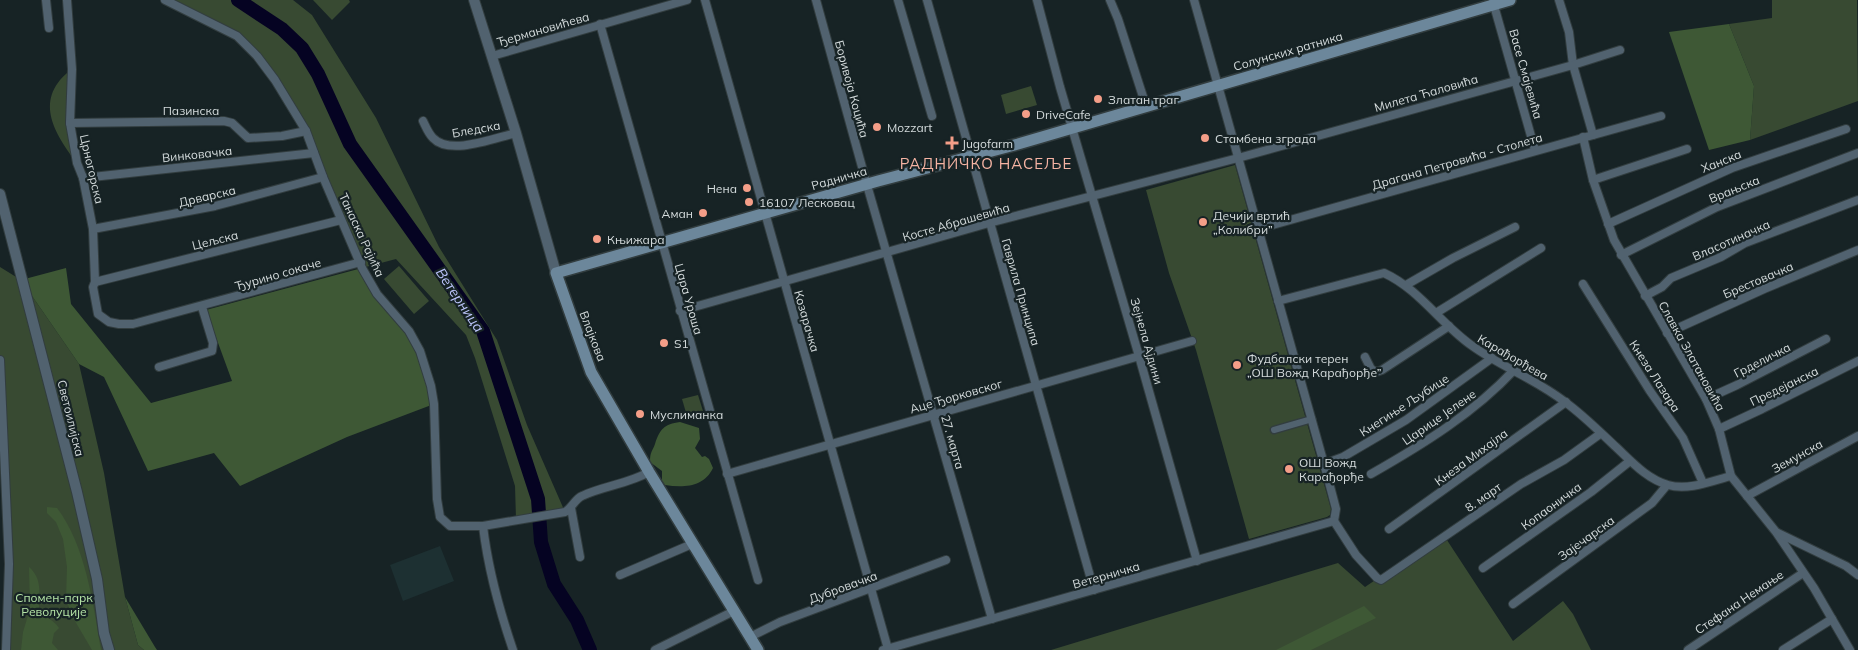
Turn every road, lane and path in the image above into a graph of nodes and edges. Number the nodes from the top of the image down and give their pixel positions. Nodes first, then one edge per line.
1 (46, 0) edge
2 (67, 0) edge
3 (165, 0) edge
4 (474, 0) edge
5 (687, 0) edge
6 (705, 0) edge
7 (816, 0) edge
8 (898, 0) edge
9 (927, 0) edge
10 (1037, 0) edge
11 (1110, 0) edge
12 (1196, 0) edge
13 (1510, 0) edge
14 (1559, 0) edge
15 (1493, 2) edge
16 (600, 24) junction
17 (48, 28) dead end
18 (1620, 50) dead end
19 (492, 56) junction
20 (1573, 65) junction
21 (1516, 79) junction
22 (1218, 86) junction
23 (1146, 106) junction
24 (932, 116) dead end
25 (1661, 116) dead end
26 (423, 121) dead end
27 (70, 123) junction
28 (1073, 127) junction
29 (1846, 129) dead end
30 (306, 131) junction
31 (516, 133) junction
32 (1593, 135) junction
33 (1583, 137) junction
34 (1687, 149) dead end
35 (1535, 150) junction
36 (314, 153) junction
37 (1858, 153) edge
38 (971, 156) junction
39 (1238, 158) junction
40 (323, 177) junction
41 (83, 178) junction
42 (1594, 180) junction
43 (866, 185) junction
44 (0, 196) edge
45 (1093, 196) junction
46 (1858, 200) edge
47 (765, 213) junction
48 (341, 220) junction
49 (990, 223) junction
50 (1608, 224) junction
51 (1515, 227) dead end
52 (94, 229) junction
53 (1258, 229) junction
54 (660, 242) junction
55 (1540, 248) dead end
56 (1858, 250) edge
57 (887, 253) junction
58 (1621, 255) junction
59 (361, 262) junction
60 (556, 273) junction
61 (784, 281) junction
62 (94, 282) junction
63 (1582, 284) dead end
64 (1406, 285) junction
65 (1645, 296) junction
66 (1278, 300) junction
67 (202, 307) junction
68 (680, 311) junction
69 (1436, 313) junction
70 (1449, 326) junction
71 (1667, 333) junction
72 (1826, 339) dead end
73 (1192, 341) dead end
74 (1139, 356) junction
75 (1365, 357) dead end
76 (1492, 358) junction
77 (0, 360) edge
78 (1858, 361) edge
79 (159, 367) dead end
80 (1514, 370) junction
81 (1036, 385) junction
82 (1706, 399) junction
83 (1566, 402) junction
84 (934, 414) junction
85 (1312, 419) junction
86 (1719, 429) junction
87 (1274, 430) dead end
88 (1600, 434) junction
89 (1858, 436) edge
90 (831, 444) junction
91 (1630, 461) junction
92 (1324, 464) junction
93 (649, 472) junction
94 (727, 474) junction
95 (1371, 474) dead end
96 (1731, 476) junction
97 (1703, 483) junction
98 (1667, 484) junction
99 (1747, 496) junction
100 (568, 510) junction
101 (1334, 521) junction
102 (483, 526) junction
103 (1389, 530) dead end
104 (1776, 532) junction
105 (692, 544) junction
106 (580, 557) dead end
107 (946, 560) dead end
108 (1197, 561) junction
109 (1484, 568) dead end
110 (1803, 573) junction
111 (620, 575) dead end
112 (1858, 575) edge
113 (758, 580) dead end
114 (871, 589) junction
115 (1094, 590) junction
116 (1514, 604) dead end
117 (734, 611) junction
118 (992, 619) junction
119 (1832, 619) junction
120 (750, 637) junction
121 (886, 649) edge
122 (6, 650) edge
123 (110, 650) edge
124 (513, 650) edge
125 (654, 650) edge
126 (758, 650) edge
127 (1688, 650) edge
128 (1783, 650) edge
129 (1850, 650) edge

1 - 17 street
2 - 27 street, Црногорска
3 - 30 street, Танаска Рајића
4 - 19 street, Влајкова
5 - 16 street, Ђермановићева
6 - 47 street, Козарачка
7 - 43 street, Боривоја Коцића
8 - 24 street
9 - 38 street, Гаврила Принципа
10 - 28 street, Зејнела Ајдини
11 - 23 street
12 - 22 street
13 - 15 main road, Солунских ратника
14 - 20 street
15 - 21 street, Васе Смајевића
15 - 22 main road, Солунских ратника
16 - 19 street, Ђермановићева
16 - 54 street, Цара Уроша
18 - 20 street, Милета Ћаловића
19 - 31 street, Влајкова
20 - 21 street, Милета Ћаловића
20 - 32 street
21 - 35 street, Васе Смајевића
21 - 39 street, Милета Ћаловића
22 - 23 main road, Солунских ратника
22 - 39 street
23 - 28 main road, Солунских ратника
25 - 32 street, Драгана Петровића - Столета
26 - 31 street, Бледска
27 - 30 street, Пазинска
27 - 41 street, Црногорска
28 - 38 main road, Радничка
28 - 45 street, Зејнела Ајдини
29 - 50 street, Ханска
30 - 36 street, Танаска Рајића
31 - 60 street, Влајкова
32 - 33 street, Драгана Петровића - Столета
33 - 35 street, Драгана Петровића - Столета
33 - 42 street, Славка Златановића
34 - 42 street
35 - 53 street, Драгана Петровића - Столета
36 - 40 street, Танаска Рајића
36 - 41 street, Винковачка
37 - 58 street, Врањска
38 - 43 main road, Радничка
38 - 49 street, Гаврила Принципа
39 - 45 street, Косте Абрашевића
39 - 53 street
40 - 48 street, Танаска Рајића
40 - 52 street, Дрварска
41 - 52 street, Црногорска
42 - 50 street, Славка Златановића
43 - 47 main road, Радничка
43 - 57 street, 27. марта
44 - 123 street, Светоилијска
45 - 49 street, Косте Абрашевића
45 - 74 street, Зејнела Ајдини
46 - 65 street, Власотиначка
47 - 54 main road, Радничка
47 - 61 street, Козарачка
48 - 59 street, Танаска Рајића
48 - 62 street, Цељска
49 - 57 street, Косте Абрашевића
49 - 81 street, Гаврила Принципа
50 - 58 street, Славка Златановића
51 - 64 street
52 - 62 street, Црногорска
53 - 66 street
54 - 60 main road, Радничка
54 - 68 street, Цара Уроша
55 - 69 street
56 - 71 street, Брестовачка
57 - 61 street, Косте Абрашевића
57 - 84 street, 27. марта
58 - 65 street, Славка Златановића
59 - 67 street, Ђурино сокаче
59 - 102 street, Танаска Рајића
60 - 93 main road, Влајкова
61 - 68 street, Косте Абрашевића
61 - 90 street, Козарачка
62 - 67 street, Ђурино сокаче
63 - 97 street, Кнеза Лазара
64 - 66 street, Карађорђева
64 - 69 street, Карађорђева
65 - 71 street, Славка Златановића
66 - 85 street
67 - 79 street
68 - 94 street, Цара Уроша
69 - 70 street, Карађорђева
70 - 75 street
70 - 76 street, Карађорђева
71 - 82 street, Славка Златановића
72 - 82 street, Грделичка
73 - 74 street, Аце Ђорковског
74 - 81 street, Аце Ђорковског
74 - 108 street, Зејнела Ајдини
76 - 80 street, Карађорђева
76 - 92 street, Кнегиње Љубице
77 - 122 street
78 - 86 street, Предејанска
80 - 83 street, Карађорђева
80 - 95 street, Царице Јелене
81 - 84 street, Аце Ђорковског
81 - 115 street, Гаврила Принципа
82 - 86 street, Славка Златановића
83 - 88 street, Карађорђева
83 - 103 street, Кнеза Михајла
84 - 90 street, Аце Ђорковског
84 - 118 street, 27. марта
85 - 87 street
85 - 92 street
86 - 96 street, Славка Златановића
88 - 91 street, Карађорђева
88 - 101 street, 8. март
89 - 99 street, Земунска
90 - 94 street, Аце Ђорковског
90 - 114 street, Козарачка
91 - 98 street, Карађорђева
91 - 109 street, Копаоничка
92 - 101 street
93 - 100 street
93 - 105 main road, Влајкова
94 - 113 street, Цара Уроша
96 - 97 street, Карађорђева
96 - 99 street, Славка Златановића
97 - 98 street, Карађорђева
98 - 116 street, Зајечарска
99 - 104 street, Славка Златановића
100 - 102 street, Танаска Рајића
100 - 106 street
101 - 108 street, Ветерничка
102 - 124 street
104 - 110 street, Славка Златановића
104 - 112 street
105 - 111 street
105 - 117 main road, Влајкова
107 - 114 street, Дубровачка
108 - 115 street, Ветерничка
110 - 119 street, Славка Златановића
110 - 127 street, Стефана Немање
114 - 120 street, Дубровачка
114 - 121 street, Козарачка
115 - 118 street, Ветерничка
117 - 120 main road, Влајкова
117 - 125 street
118 - 121 street, Ветерничка
119 - 128 street
119 - 129 street, Славка Златановића
120 - 126 main road, Влајкова

